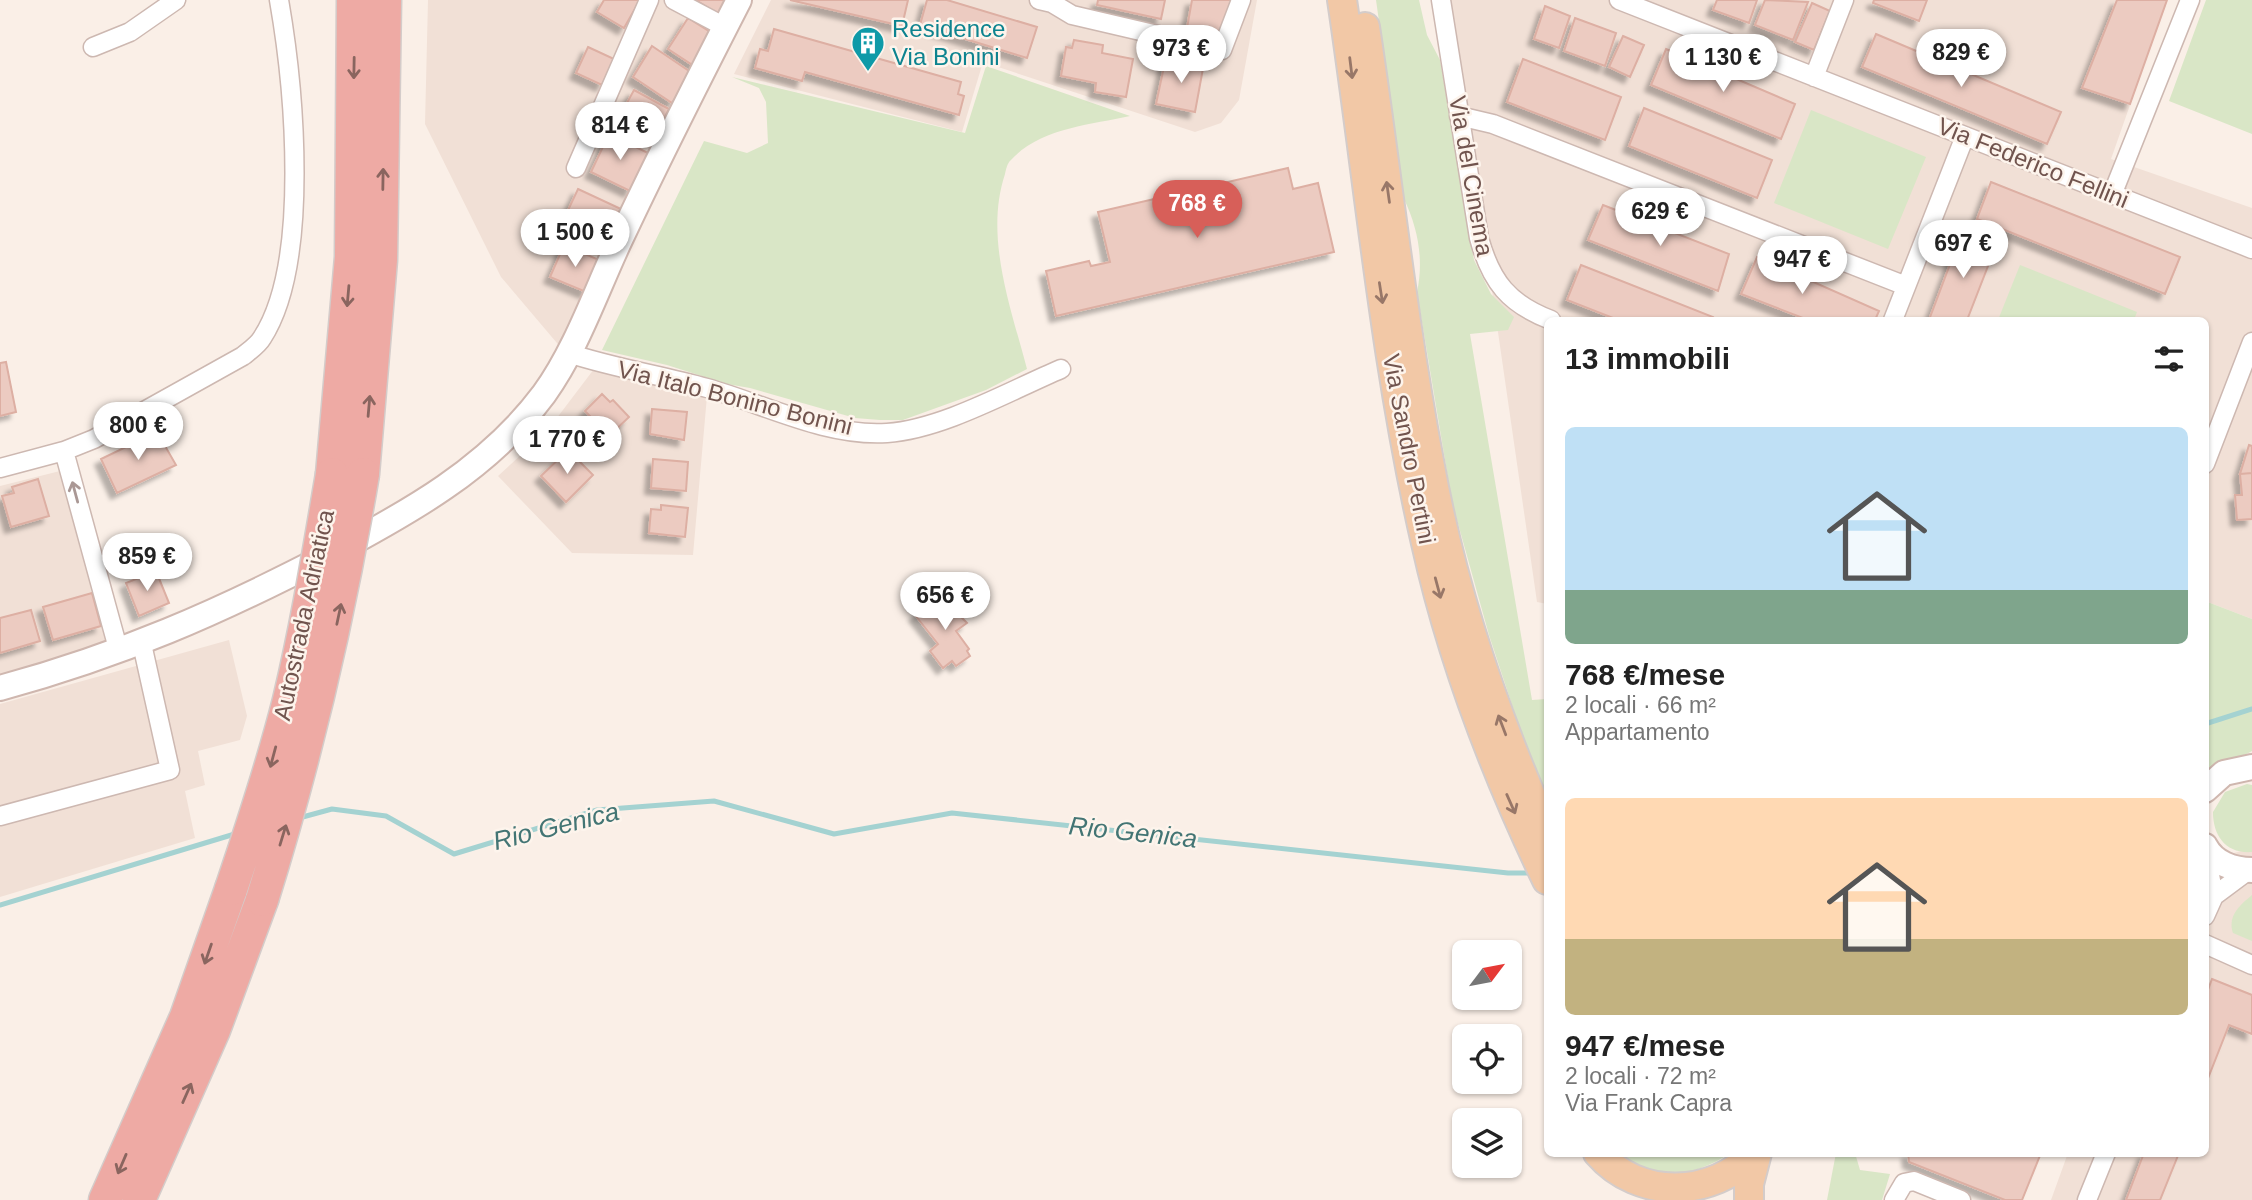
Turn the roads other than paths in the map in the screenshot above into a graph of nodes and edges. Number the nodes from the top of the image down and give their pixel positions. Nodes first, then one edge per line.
1 (176, 0) edge
2 (279, 0) edge
3 (353, 0) edge
4 (385, 0) edge
5 (649, 0) edge
6 (674, 0) edge
7 (739, 0) edge
8 (1241, 0) edge
9 (1342, 0) edge
10 (1361, 0) edge
11 (1441, 0) edge
12 (1619, 0) edge
13 (1844, 0) edge
14 (2190, 0) edge
15 (1046, 1) edge
16 (725, 26) junction
17 (93, 47) dead end
18 (1815, 76) junction
19 (1459, 116) junction
20 (1965, 136) junction
21 (576, 168) dead end
22 (2112, 195) junction
23 (2252, 249) edge
24 (1906, 286) junction
25 (1544, 317) edge
26 (1894, 317) edge
27 (2252, 342) edge
28 (568, 353) junction
29 (1061, 369) dead end
30 (64, 451) junction
31 (2209, 454) edge
32 (0, 468) edge
33 (131, 648) junction
34 (0, 688) edge
35 (2247, 765) edge
36 (2209, 786) edge
37 (0, 816) edge
38 (1537, 835) edge
39 (2209, 853) edge
40 (1544, 866) edge
41 (2209, 870) edge
42 (2251, 870) edge
43 (2214, 896) junction
44 (2209, 907) edge
45 (2209, 946) edge
46 (2252, 965) edge
47 (1603, 1157) edge
48 (1752, 1157) edge
49 (1755, 1157) edge
50 (2104, 1157) edge
51 (1666, 1195) edge
52 (105, 1200) edge
53 (139, 1200) edge
54 (1749, 1200) edge
55 (1894, 1200) edge
56 (1961, 1200) edge
57 (2087, 1200) edge

1 - 17 street
2 - 30 street
3 -> 52 highway, Autostrada Adriatica, bridge
53 -> 4 highway, Autostrada Adriatica, bridge
5 - 21 street
6 - 16 street
7 - 16 main road
8 - 15 street
9 -> 38 main road, Via Sandro Pertini
38 -> 10 main road, Via Sandro Pertini
11 - 19 street, Via del Cinema
12 - 18 street, Via Federico Fellini
13 - 18 street
14 - 22 street
16 - 28 main road
18 - 20 street, Via Federico Fellini
19 - 24 street
19 - 25 street, Via del Cinema
20 - 22 street, Via Federico Fellini
20 - 24 street
22 - 23 street, Via Federico Fellini
24 - 26 street
27 - 31 street
28 - 29 street, Via Italo Bonino Bonini
28 - 33 main road
30 - 32 street
33 -> 30 street
33 - 34 main road
33 - 37 street
35 - 36 main road
38 - 40 main road, Via Sandro Pertini
39 - 42 main road
41 - 43 street
42 - 43 street
43 - 44 street
45 - 46 street
47 - 51 main road
48 - 51 main road
49 - 54 main road
50 - 57 street
55 - 56 street

